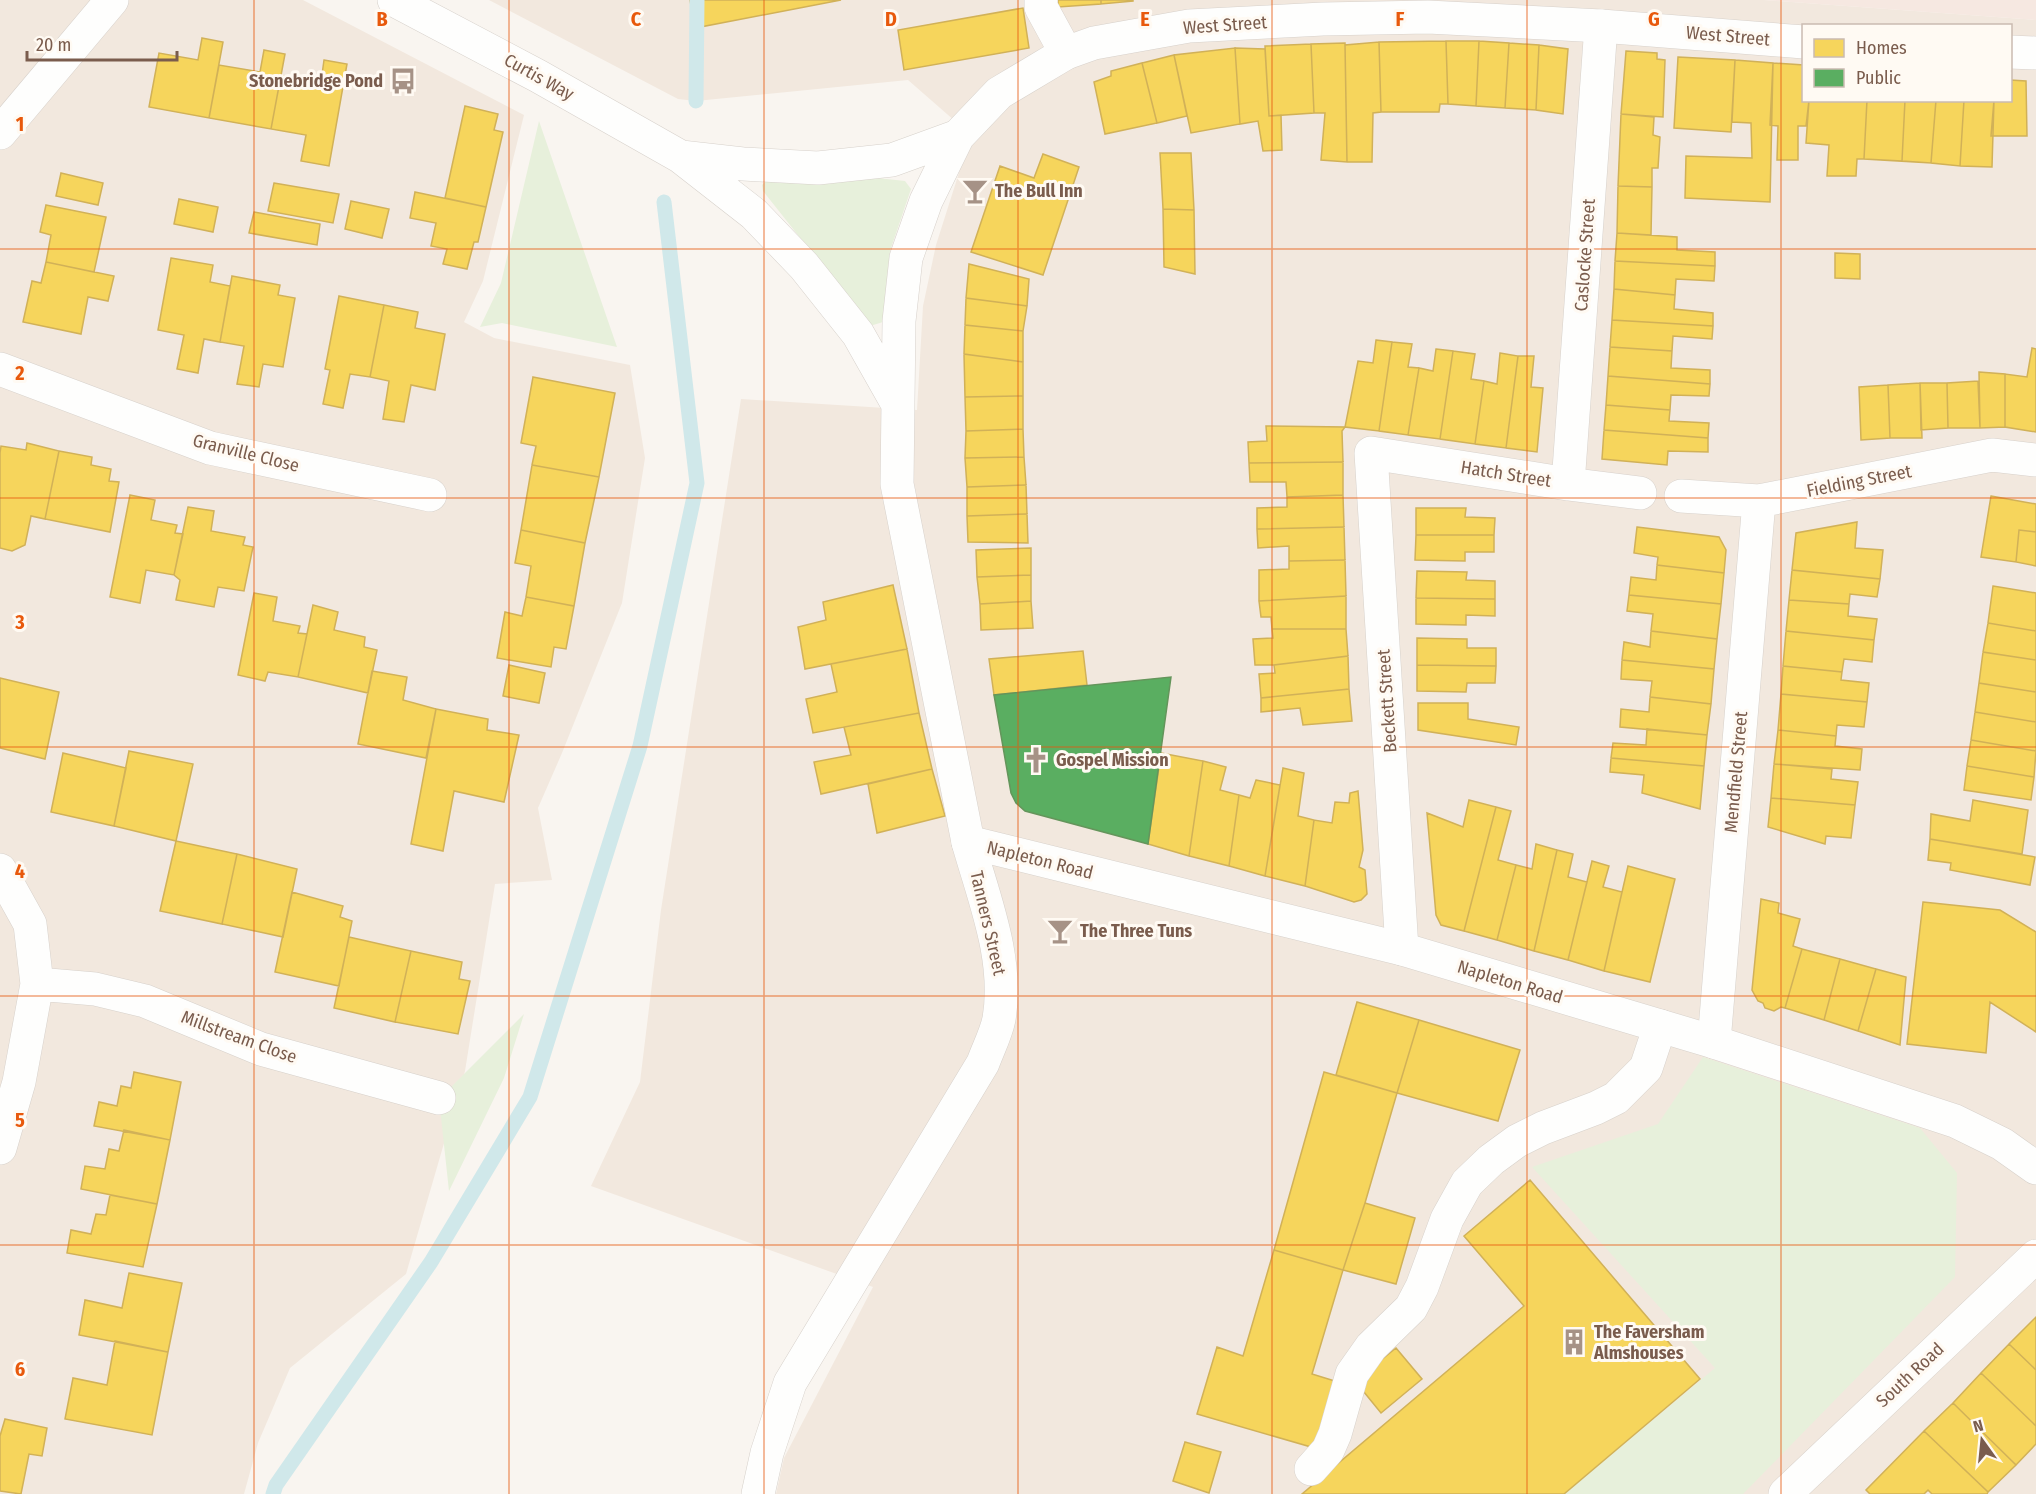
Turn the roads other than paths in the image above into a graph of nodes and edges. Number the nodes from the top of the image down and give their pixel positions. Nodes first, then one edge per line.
1 (112, 0) edge
2 (394, 0) edge
3 (1041, 0) edge
4 (1601, 26) junction
5 (1802, 42) edge
6 (2012, 52) edge
7 (1066, 53) junction
8 (2036, 53) edge
9 (0, 133) edge
10 (958, 136) junction
11 (681, 157) junction
12 (0, 369) edge
13 (898, 405) junction
14 (1371, 453) joint
15 (2036, 460) edge
16 (1568, 484) junction
17 (1640, 493) dead end
18 (430, 495) dead end
19 (1681, 496) dead end
20 (1758, 501) junction
21 (968, 842) junction
22 (0, 870) edge
23 (1402, 949) junction
24 (37, 984) junction
25 (1660, 1026) junction
26 (1714, 1042) junction
27 (439, 1098) dead end
28 (0, 1148) edge
29 (2036, 1168) edge
30 (2036, 1256) edge
31 (1311, 1468) dead end
32 (758, 1494) edge
33 (1785, 1494) edge

1 - 9 street
2 - 11 street, Curtis Way
3 - 7 street
4 - 5 street, West Street
4 - 7 street, West Street
4 - 16 street, Caslocke Street
6 - 8 street
7 - 10 street, West Street
10 - 11 street
10 - 13 street, West Street
11 - 13 street
12 - 18 street, Granville Close
13 - 21 street, Tanners Street
14 - 16 street, Hatch Street
14 - 23 street, Beckett Street
15 - 20 street, Fielding Street
16 - 17 street, Hatch Street
19 - 20 street, Fielding Street
20 - 26 street, Mendfield Street
21 - 23 street, Napleton Road
21 - 32 street, Tanners Street
22 - 24 street
23 - 25 street, Napleton Road
24 - 27 street, Millstream Close
24 - 28 street
25 - 26 street, Napleton Road
25 - 31 street
26 - 29 street, Napleton Road
30 - 33 street, South Road

